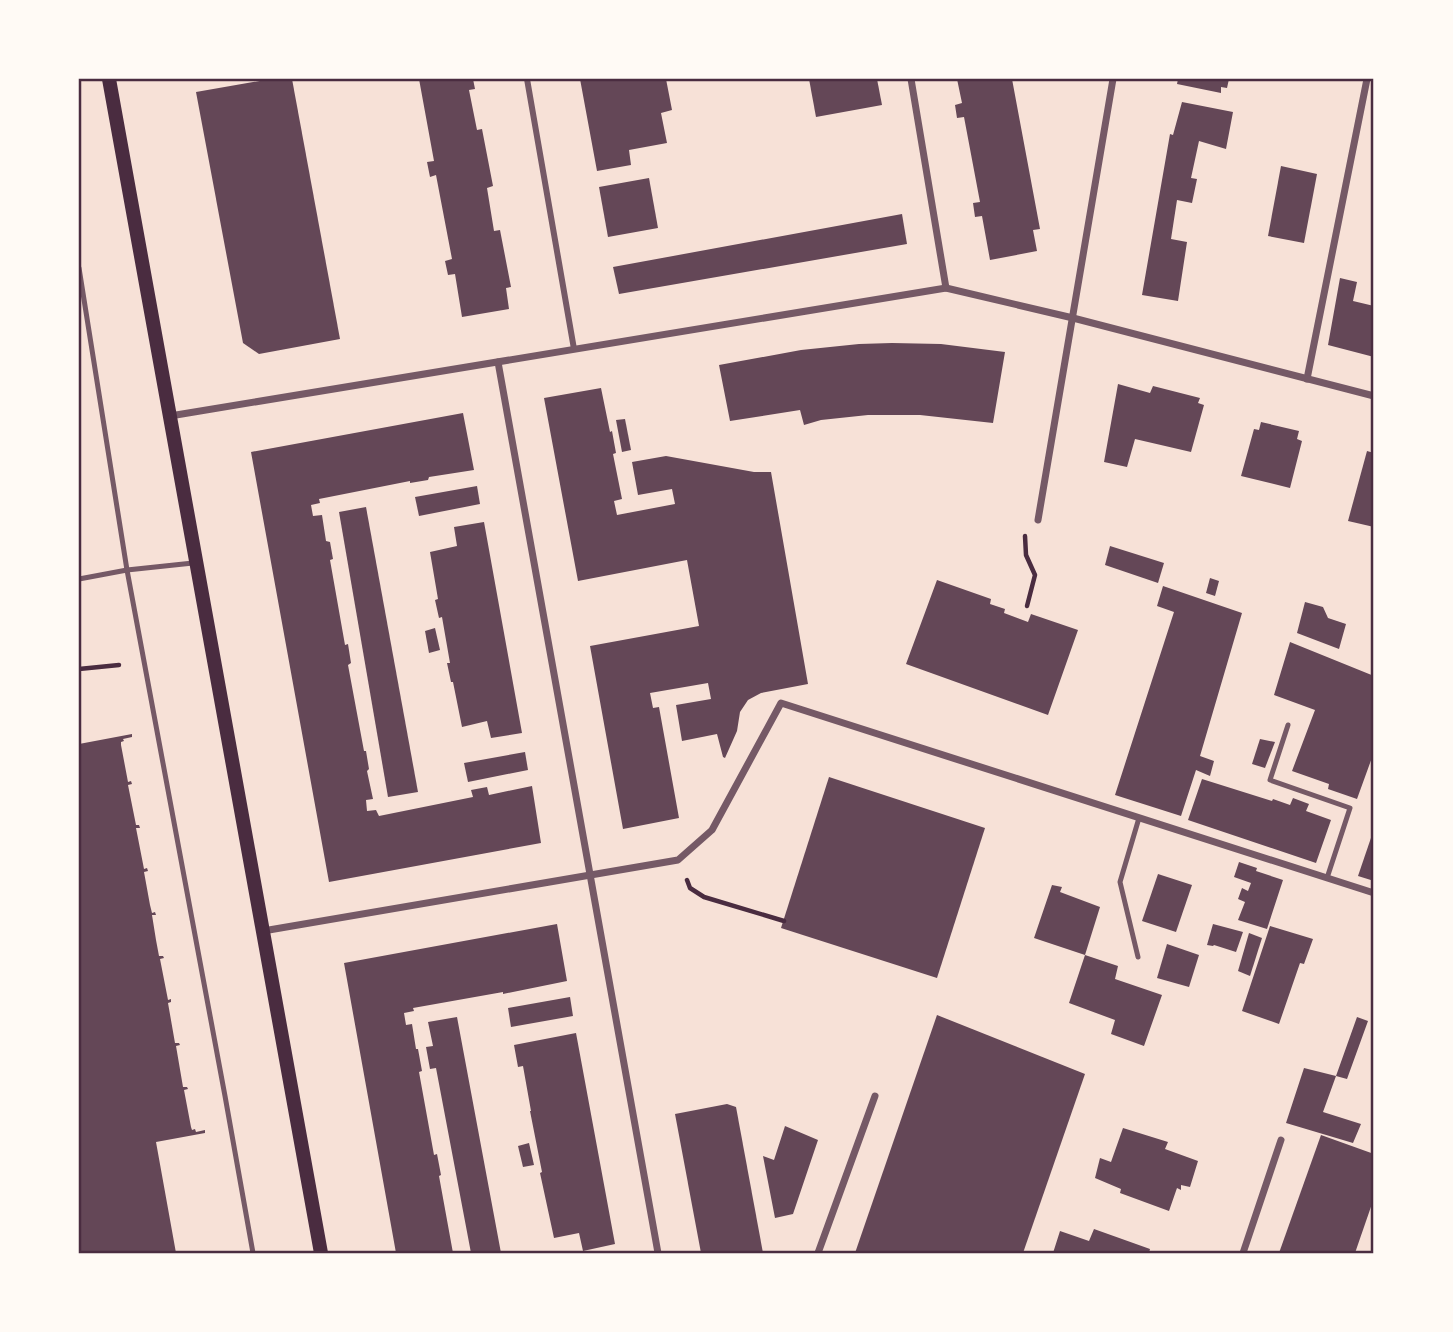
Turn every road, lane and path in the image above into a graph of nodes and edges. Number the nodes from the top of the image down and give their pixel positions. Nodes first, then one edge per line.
1 (109, 79) edge
2 (527, 79) edge
3 (911, 79) edge
4 (1113, 79) edge
5 (1367, 79) edge
6 (79, 268) edge
7 (946, 288) junction
8 (82, 302) edge
9 (1073, 318) junction
10 (574, 349) junction
11 (498, 362) junction
12 (1307, 379) junction
13 (1374, 396) edge
14 (170, 416) junction
15 (1038, 520) dead end
16 (1028, 527) dead end
17 (197, 562) junction
18 (127, 570) junction
19 (79, 579) edge
20 (1027, 606) dead end
21 (119, 665) dead end
22 (79, 669) edge
23 (1288, 725) dead end
24 (1139, 818) junction
25 (678, 860) junction
26 (590, 876) junction
27 (1327, 878) junction
28 (1374, 893) edge
29 (784, 921) dead end
30 (263, 931) junction
31 (1138, 957) dead end
32 (875, 1096) dead end
33 (1281, 1140) dead end
34 (253, 1253) edge
35 (321, 1253) edge
36 (658, 1253) edge
37 (818, 1253) edge
38 (1242, 1253) edge

1 - 14 main road
2 - 10 street
3 - 7 street
4 - 9 street
5 - 12 street
6 - 8 lane
7 - 9 street
7 - 10 street
8 - 18 lane
9 - 12 street
9 - 15 street
10 - 11 street
11 - 14 street
11 - 26 street
12 - 13 street
14 - 17 main road
16 - 20 path
17 - 18 lane
17 - 30 main road
18 - 19 lane
18 - 34 lane
21 - 22 path
23 - 27 lane
24 - 25 street
24 - 27 street
24 - 31 lane
25 - 26 street
25 - 29 path
26 - 30 street
26 - 36 street
27 - 28 street
30 - 35 main road
32 - 37 street
33 - 38 street

